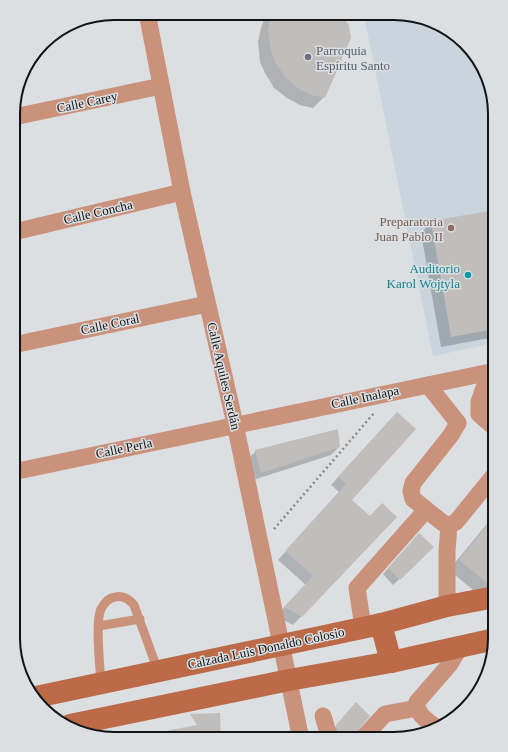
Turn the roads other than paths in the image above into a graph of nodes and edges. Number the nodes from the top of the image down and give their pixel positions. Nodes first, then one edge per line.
1 (148, 20) edge
2 (161, 86) junction
3 (20, 116) edge
4 (182, 192) junction
5 (20, 231) edge
6 (207, 304) junction
7 (20, 344) edge
8 (488, 373) edge
9 (488, 381) edge
10 (428, 384) junction
11 (478, 414) junction
12 (488, 422) edge
13 (235, 424) junction
14 (458, 424) junction
15 (20, 470) edge
16 (488, 483) edge
17 (426, 510) junction
18 (449, 525) junction
19 (488, 598) edge
20 (447, 606) junction
21 (140, 619) junction
22 (372, 625) junction
23 (99, 626) junction
24 (488, 641) edge
25 (280, 645) junction
26 (460, 647) junction
27 (391, 662) junction
28 (158, 671) junction
29 (289, 680) junction
30 (101, 683) junction
31 (40, 696) edge
32 (417, 708) junction
33 (323, 716) dead end
34 (77, 725) edge
35 (429, 725) edge
36 (300, 732) edge
37 (328, 732) edge
38 (368, 732) edge

1 - 2 street, Calle Aquiles Serdán
2 - 3 street, Calle Carey
2 - 4 street, Calle Aquiles Serdán
4 - 5 street, Calle Concha
4 - 6 street, Calle Aquiles Serdán
6 - 7 street, Calle Coral
6 - 13 street, Calle Aquiles Serdán
8 - 10 street, Calle Inalapa
9 - 11 street
10 - 13 street, Calle Inalapa
10 - 14 street
11 - 12 street
11 - 14 street
13 - 15 street, Calle Perla
13 - 25 street, Calle Aquiles Serdán
14 - 17 street
16 - 18 street
17 - 18 street
17 - 22 street
18 - 20 street
19 - 20 main road, Calzada Luis Donaldo Colosio
20 - 22 main road, Calzada Luis Donaldo Colosio
21 - 23 lane
21 - 23 lane
21 - 28 lane
22 - 25 main road, Calzada Luis Donaldo Colosio
22 - 27 main road
23 - 30 lane
24 - 26 main road
25 - 28 main road, Calzada Luis Donaldo Colosio
25 - 29 street, Calle Aquiles Serdán
26 - 27 main road
26 - 32 street
27 - 29 main road
28 - 30 main road, Calzada Luis Donaldo Colosio
29 - 34 main road
29 - 36 street, Calle Aquiles Serdán
30 - 31 main road, Calzada Luis Donaldo Colosio
32 - 35 street
32 - 38 street
33 - 37 street

